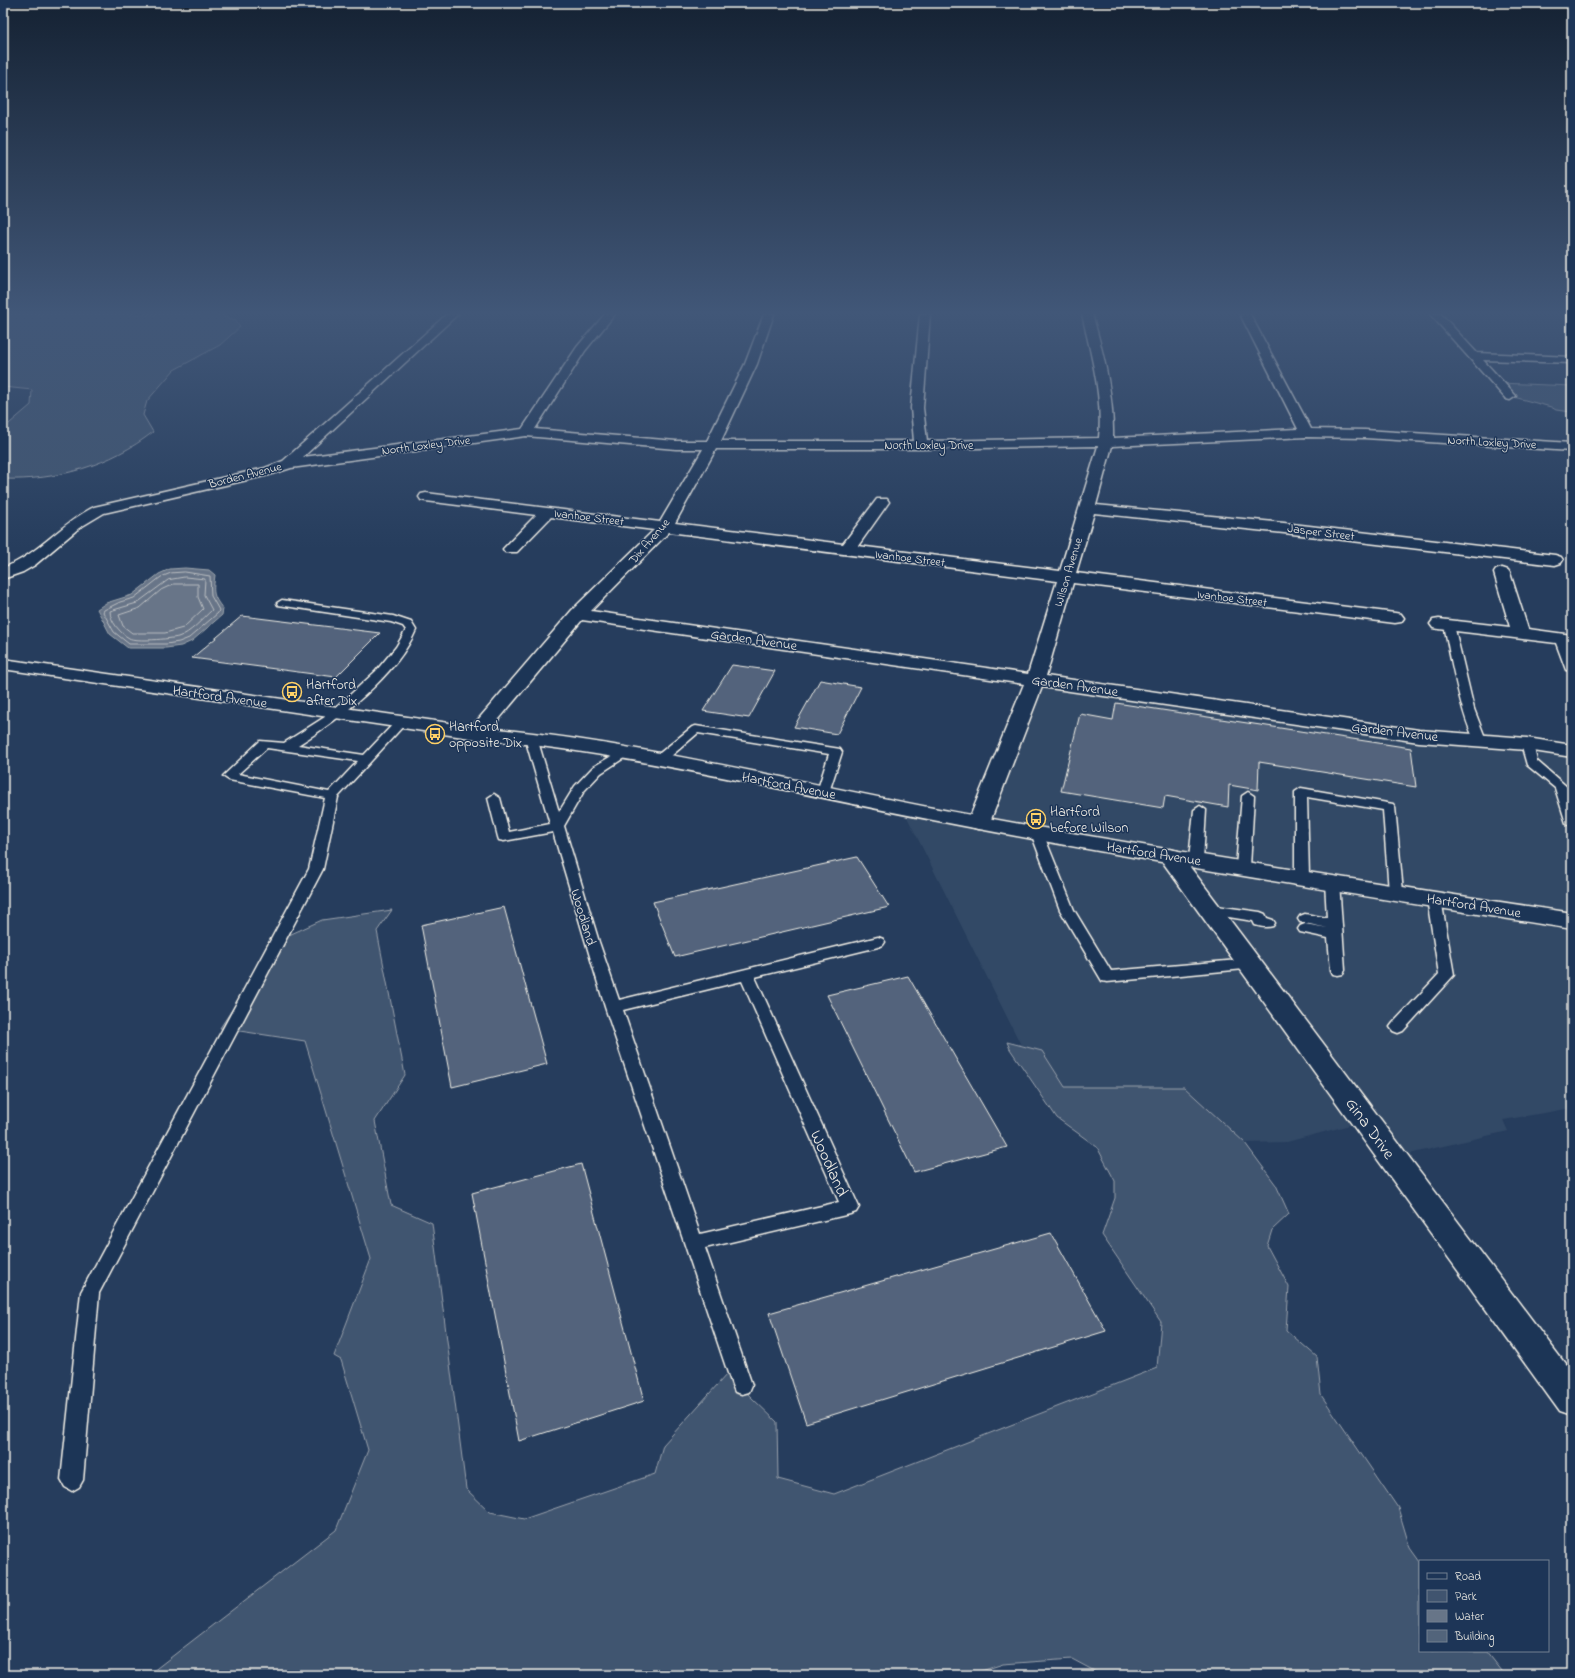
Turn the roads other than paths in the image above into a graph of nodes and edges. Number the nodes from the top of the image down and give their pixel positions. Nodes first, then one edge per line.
1 (367, 392) edge
2 (552, 392) edge
3 (737, 392) edge
4 (918, 392) edge
5 (1105, 392) edge
6 (1285, 392) edge
7 (1507, 392) edge
8 (1510, 396) dead end
9 (526, 432) junction
10 (1306, 433) junction
11 (1106, 442) junction
12 (712, 445) junction
13 (921, 445) junction
14 (1571, 446) edge
15 (288, 464) junction
16 (426, 497) dead end
17 (882, 502) dead end
18 (1086, 508) junction
19 (548, 512) junction
20 (665, 527) junction
21 (511, 549) dead end
22 (848, 550) junction
23 (1555, 560) dead end
24 (1502, 572) dead end
25 (3, 574) edge
26 (1066, 577) junction
27 (282, 603) dead end
28 (578, 614) junction
29 (1395, 618) dead end
30 (1444, 624) joint
31 (1521, 634) junction
32 (1568, 640) edge
33 (3, 664) edge
34 (1572, 666) edge
35 (1034, 679) junction
36 (338, 713) junction
37 (401, 722) junction
38 (477, 733) junction
39 (531, 738) junction
40 (1480, 740) junction
41 (1527, 744) junction
42 (287, 747) junction
43 (1572, 751) edge
44 (624, 754) junction
45 (366, 759) junction
46 (659, 760) junction
47 (823, 792) junction
48 (332, 796) junction
49 (1248, 796) dead end
50 (494, 798) dead end
51 (1200, 810) dead end
52 (979, 822) junction
53 (1572, 823) edge
54 (557, 828) junction
55 (1037, 832) junction
56 (1183, 858) junction
57 (1243, 868) junction
58 (1302, 877) junction
59 (1332, 882) junction
60 (1396, 892) junction
61 (1434, 899) junction
62 (1210, 910) junction
63 (1265, 918) dead end
64 (1572, 921) edge
65 (1305, 924) dead end
66 (1335, 929) junction
67 (878, 942) dead end
68 (1250, 964) junction
69 (1338, 970) dead end
70 (746, 973) junction
71 (613, 1006) junction
72 (1398, 1027) dead end
73 (694, 1243) junction
74 (742, 1385) dead end
75 (1572, 1400) edge
76 (72, 1480) dead end

1 - 15 street, Borden Avenue
2 - 9 street
3 - 12 street, Dix Avenue
4 - 13 street
5 - 11 street, Wilson Avenue
6 - 10 street
7 - 8 street
9 - 12 street, North Loxley Drive
9 - 15 street, North Loxley Drive
10 - 11 street, North Loxley Drive
10 - 14 street, North Loxley Drive
11 - 13 street, North Loxley Drive
11 - 18 street, Wilson Avenue
12 - 13 street, North Loxley Drive
12 - 20 street, Dix Avenue
15 - 25 street, Borden Avenue
16 - 19 street, Ivanhoe Street
17 - 22 street
18 - 23 street, Jasper Street
18 - 26 street, Wilson Avenue
19 - 20 street, Ivanhoe Street
19 - 21 street
20 - 22 street, Ivanhoe Street
20 - 28 street, Dix Avenue
22 - 26 street, Ivanhoe Street
24 - 31 street
26 - 29 street, Ivanhoe Street
26 - 35 street, Wilson Avenue
27 - 36 lane
28 - 35 street, Garden Avenue
28 - 38 street, Dix Avenue
30 - 31 street
30 - 40 lane
31 - 32 street
32 - 34 street
33 - 36 street, Hartford Avenue
35 - 40 street, Garden Avenue
35 - 52 street, Wilson Avenue
36 - 37 street, Hartford Avenue
36 - 42 lane
37 - 38 street, Hartford Avenue
37 - 45 lane
38 - 39 street, Hartford Avenue
39 - 44 street, Hartford Avenue
39 - 54 lane, Woodland
40 - 41 street, Garden Avenue
41 - 43 street, Garden Avenue
41 - 53 lane
42 - 45 lane
42 - 48 lane
44 - 46 street, Hartford Avenue
44 - 54 lane
45 - 48 lane
46 - 47 street, Hartford Avenue
46 - 47 lane
47 - 52 street, Hartford Avenue
48 - 76 lane
49 - 57 lane
50 - 54 lane
51 - 56 lane
52 - 55 street, Hartford Avenue
54 - 71 lane, Woodland
55 - 56 street, Hartford Avenue
55 - 68 lane
56 - 57 street, Hartford Avenue
56 - 62 street, Gina Drive
57 - 58 street, Hartford Avenue
58 - 59 street, Hartford Avenue
58 - 60 lane
59 - 60 street, Hartford Avenue
59 - 66 lane
60 - 61 street, Hartford Avenue
61 - 64 street, Hartford Avenue
61 - 72 lane
62 - 63 lane
62 - 68 street, Gina Drive
65 - 66 lane
66 - 69 lane
67 - 70 lane
68 - 75 street, Gina Drive
70 - 71 lane
70 - 73 lane, Woodland
71 - 73 lane, Woodland
73 - 74 lane, Woodland

